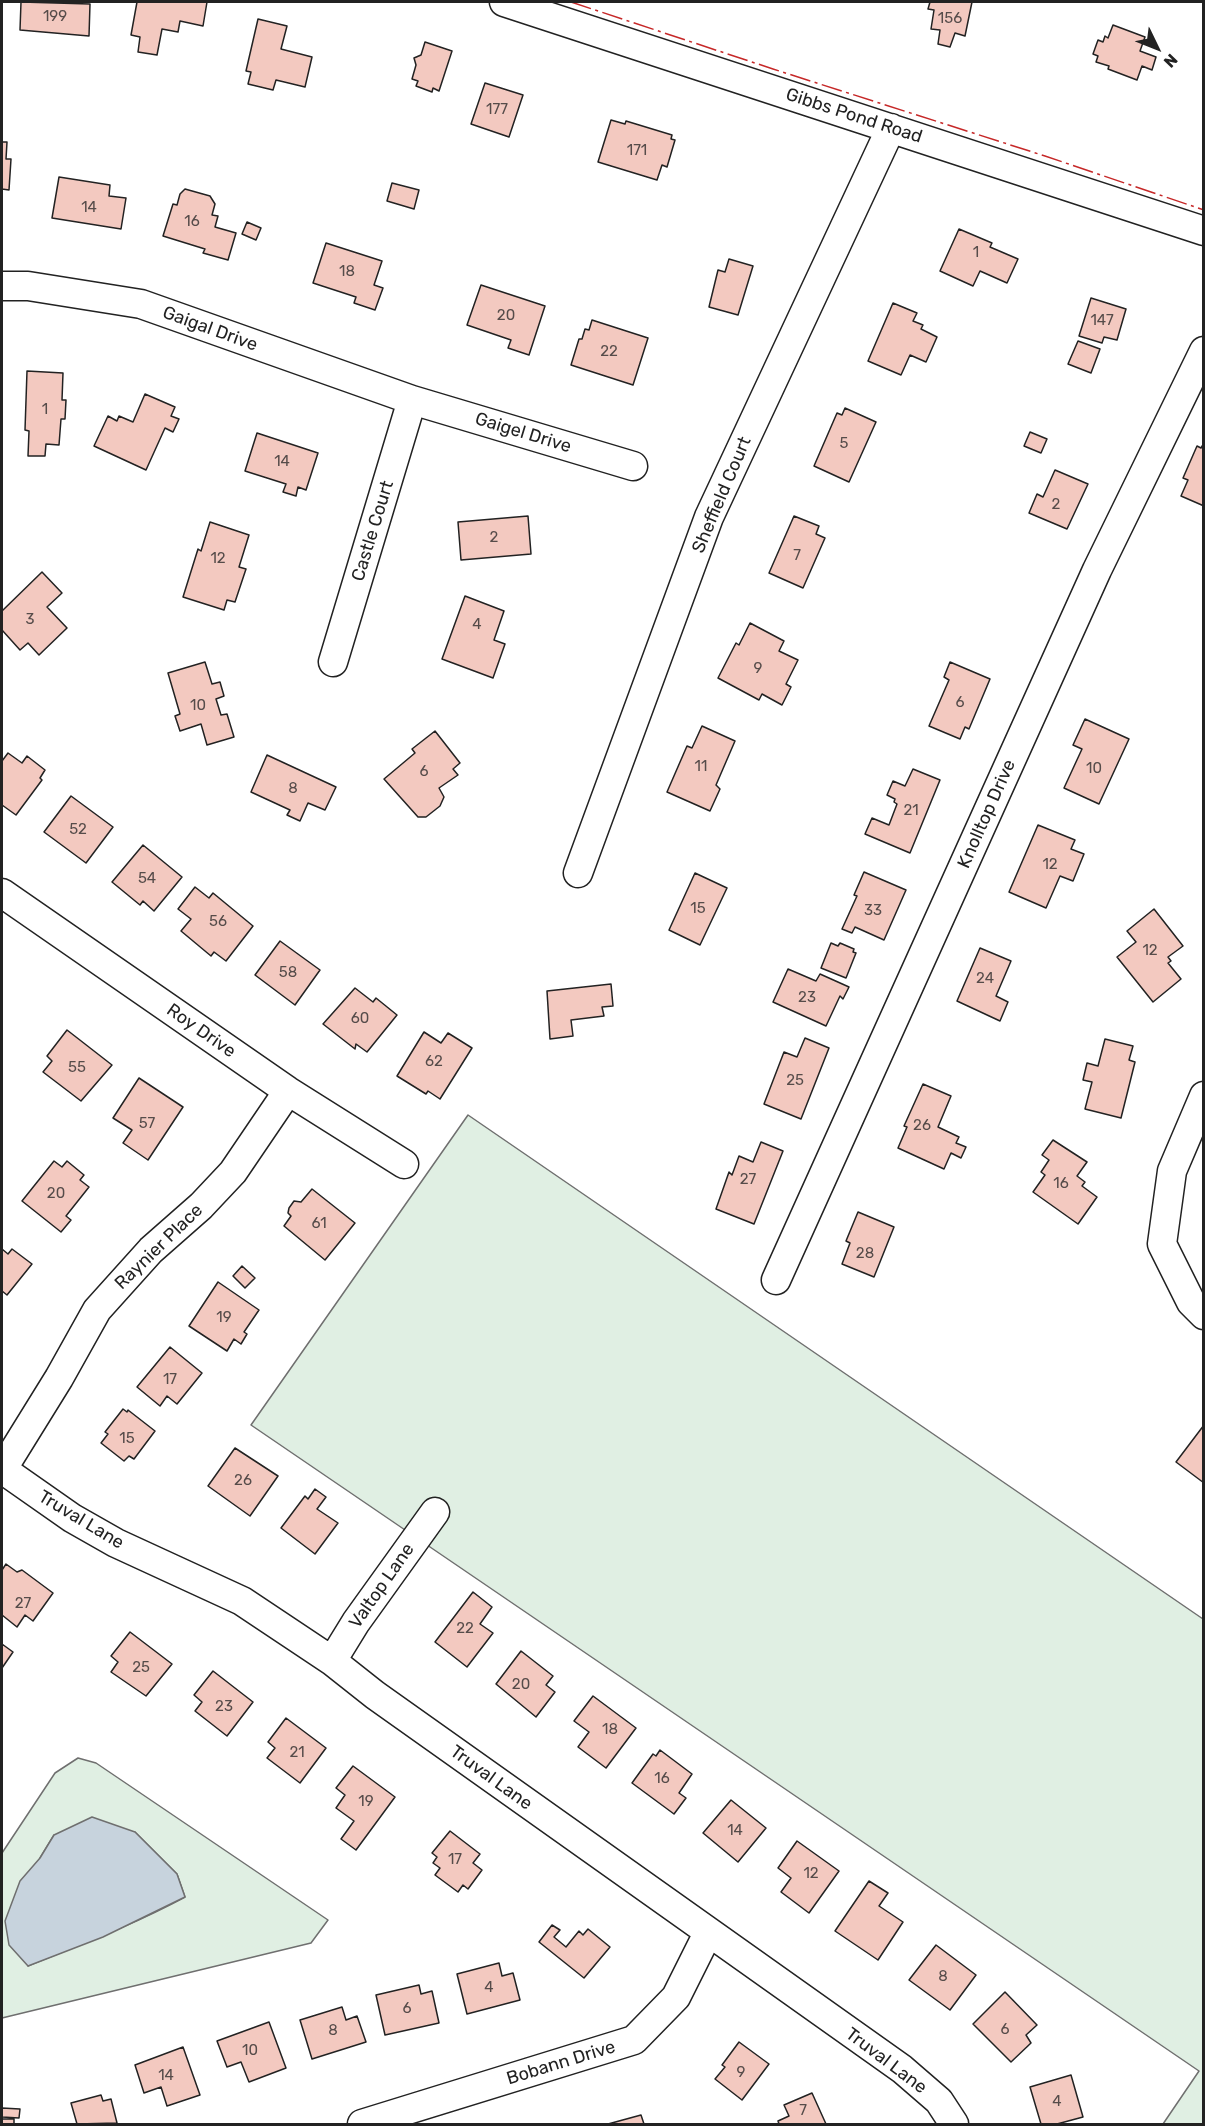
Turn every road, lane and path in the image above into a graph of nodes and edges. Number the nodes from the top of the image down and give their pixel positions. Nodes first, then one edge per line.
1 (504, 2) edge
2 (891, 128) junction
3 (1203, 231) edge
4 (2, 286) edge
5 (1203, 351) edge
6 (412, 400) junction
7 (633, 466) dead end
8 (333, 662) dead end
9 (578, 873) dead end
10 (2, 893) edge
11 (288, 1092) junction
12 (1203, 1096) edge
13 (404, 1164) dead end
14 (776, 1280) dead end
15 (1203, 1315) edge
16 (2, 1469) edge
17 (435, 1512) dead end
18 (332, 1660) junction
19 (708, 1933) junction
20 (362, 2124) edge
21 (954, 2124) edge

1 - 2 street, Gibbs Pond Road
2 - 3 street, Gibbs Pond Road
2 - 9 street, Sheffield Court
4 - 6 street, Gaigal Drive
5 - 14 street, Knolltop Drive
6 - 7 street, Gaigel Drive
6 - 8 street, Castle Court
10 - 11 street, Roy Drive
11 - 13 street, Roy Drive
11 - 16 street, Raynier Place
12 - 15 street
16 - 18 street, Truval Lane
17 - 18 street, Valtop Lane
18 - 19 street, Truval Lane
19 - 20 street, Bobann Drive
19 - 21 street, Truval Lane

